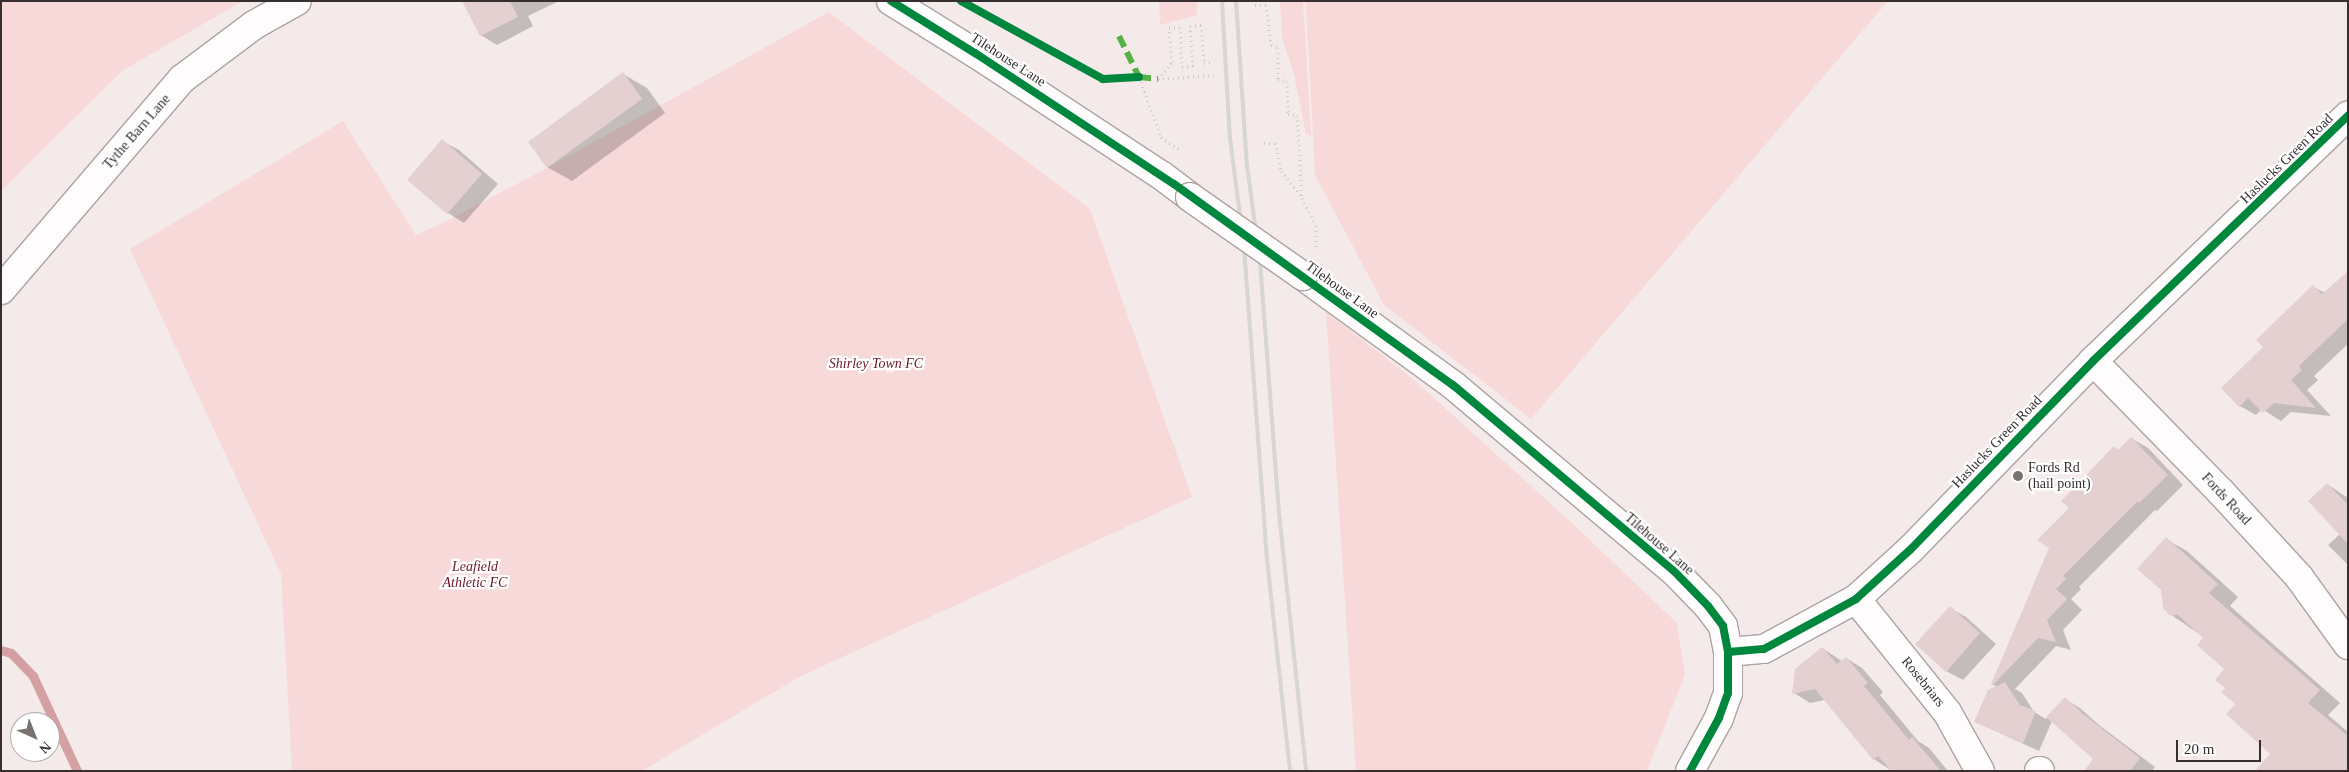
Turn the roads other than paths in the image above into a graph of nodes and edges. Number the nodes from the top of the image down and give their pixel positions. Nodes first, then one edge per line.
1 (297, 1) edge
2 (891, 1) edge
3 (920, 8) edge
4 (2348, 116) edge
5 (1, 290) edge
6 (2093, 361) junction
7 (1856, 599) junction
8 (2348, 645) edge
9 (1728, 652) junction
10 (1690, 771) edge
11 (1980, 771) edge

1 - 5 street, Tythe Barn Lane
2 - 3 street, Tilehouse Lane
3 - 9 street, Tilehouse Lane, bridge
4 - 6 street, Haslucks Green Road
6 - 7 street, Haslucks Green Road
6 - 8 street, Fords Road
7 - 9 street, Haslucks Green Road
7 - 11 street, Rosebriars
9 - 10 street

